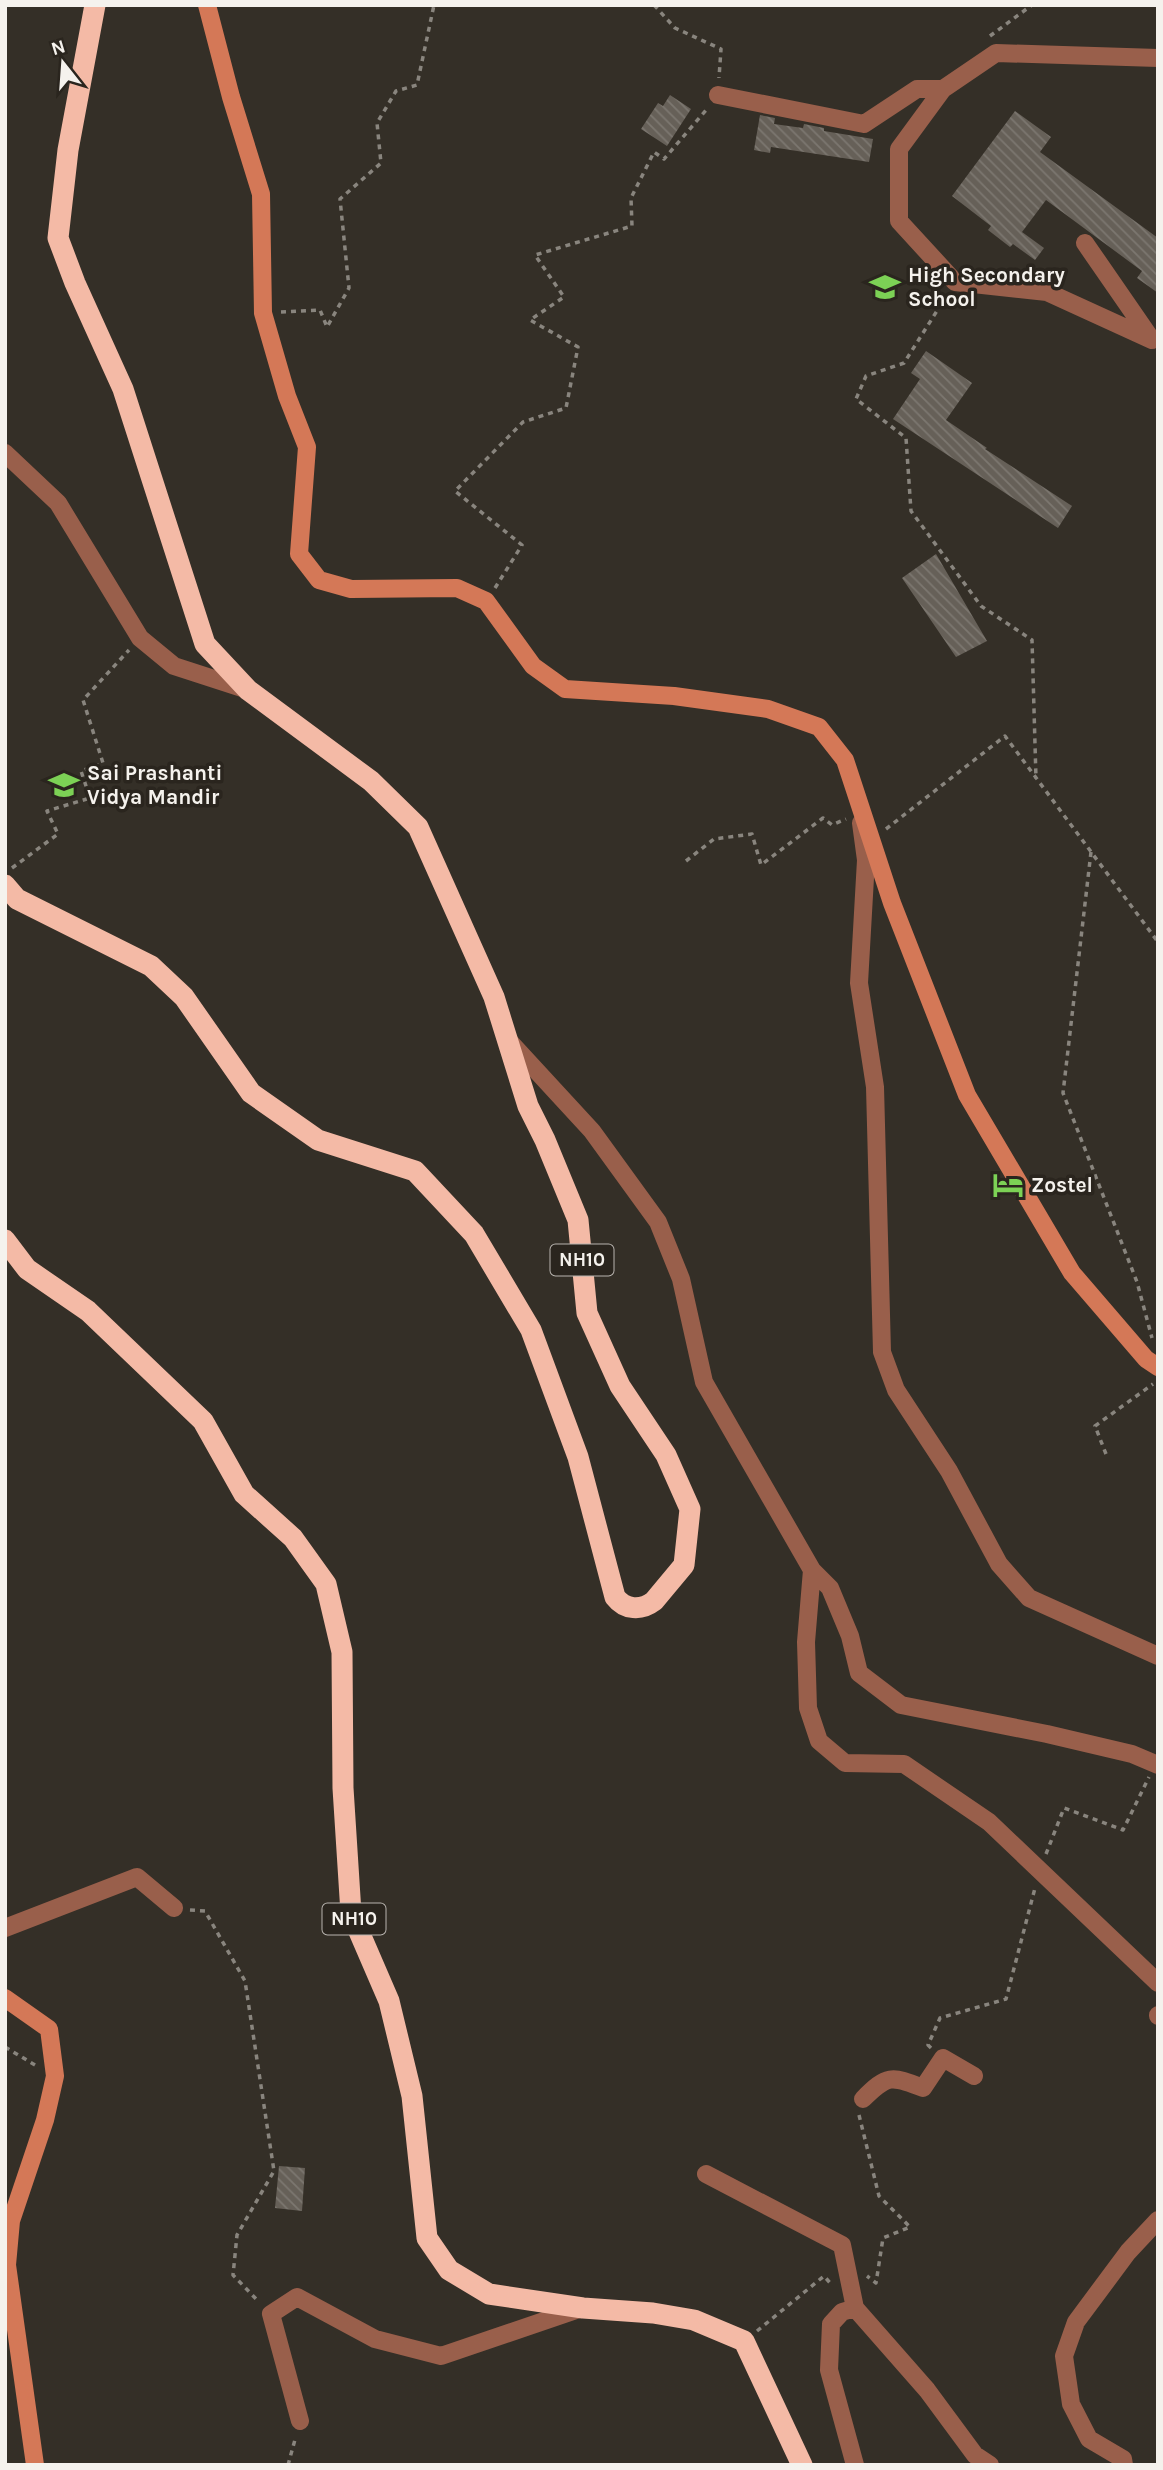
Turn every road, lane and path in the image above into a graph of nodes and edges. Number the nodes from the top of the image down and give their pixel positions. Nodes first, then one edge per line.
1 (95, 5) edge
2 (207, 5) edge
3 (434, 5) edge
4 (654, 5) edge
5 (1158, 58) edge
6 (943, 89) junction
7 (718, 95) junction
8 (1085, 243) dead end
9 (956, 282) junction
10 (263, 313) junction
11 (1155, 344) edge
12 (5, 453) edge
13 (486, 601) junction
14 (140, 638) junction
15 (248, 690) junction
16 (1037, 779) junction
17 (855, 785) junction
18 (873, 840) junction
19 (1091, 852) junction
20 (686, 861) dead end
21 (5, 873) edge
22 (5, 886) edge
23 (1158, 942) edge
24 (507, 1039) junction
25 (5, 1240) edge
26 (1158, 1328) edge
27 (1149, 1329) junction
28 (1152, 1340) dead end
29 (1158, 1367) edge
30 (1158, 1381) edge
31 (1106, 1454) dead end
32 (812, 1570) junction
33 (1158, 1657) edge
34 (1157, 1764) edge
35 (1040, 1871) junction
36 (174, 1908) joint
37 (5, 1928) edge
38 (1158, 1983) edge
39 (5, 1998) edge
40 (5, 2048) edge
41 (943, 2058) junction
42 (55, 2076) junction
43 (974, 2076) dead end
44 (863, 2099) joint
45 (706, 2174) dead end
46 (1158, 2220) edge
47 (844, 2257) junction
48 (583, 2308) junction
49 (855, 2308) junction
50 (271, 2314) junction
51 (744, 2341) junction
52 (300, 2421) joint
53 (35, 2465) edge
54 (288, 2465) edge
55 (802, 2465) edge
56 (855, 2465) edge
57 (990, 2465) edge
58 (1124, 2465) edge

1 - 15 highway, NH10
2 - 10 main road
3 - 10 path
4 - 7 path
5 - 6 street
6 - 7 street
6 - 9 street
7 - 13 path
8 - 11 street
9 - 11 street
9 - 16 path
10 - 13 main road
12 - 14 street
13 - 17 main road
14 - 15 street
14 - 21 path
15 - 24 highway, NH10
16 - 18 path
16 - 19 path
17 - 18 main road
17 - 20 path
17 - 33 street
18 - 29 main road
19 - 23 path
19 - 27 path
22 - 24 highway, NH10
24 - 32 street
25 - 48 highway, NH10
26 - 27 path
27 - 28 path
30 - 31 path
32 - 34 street
32 - 35 street
34 - 35 path
35 - 38 street
35 - 41 path
36 - 37 street
36 - 50 path
39 - 42 main road
40 - 42 path
41 - 43 street
41 - 44 street
42 - 53 main road
44 - 47 path
45 - 47 street
46 - 58 street
47 - 49 street
48 - 50 street
48 - 51 highway, NH10
49 - 51 path
49 - 56 street
49 - 57 street
50 - 52 street
51 - 55 highway
52 - 54 path

